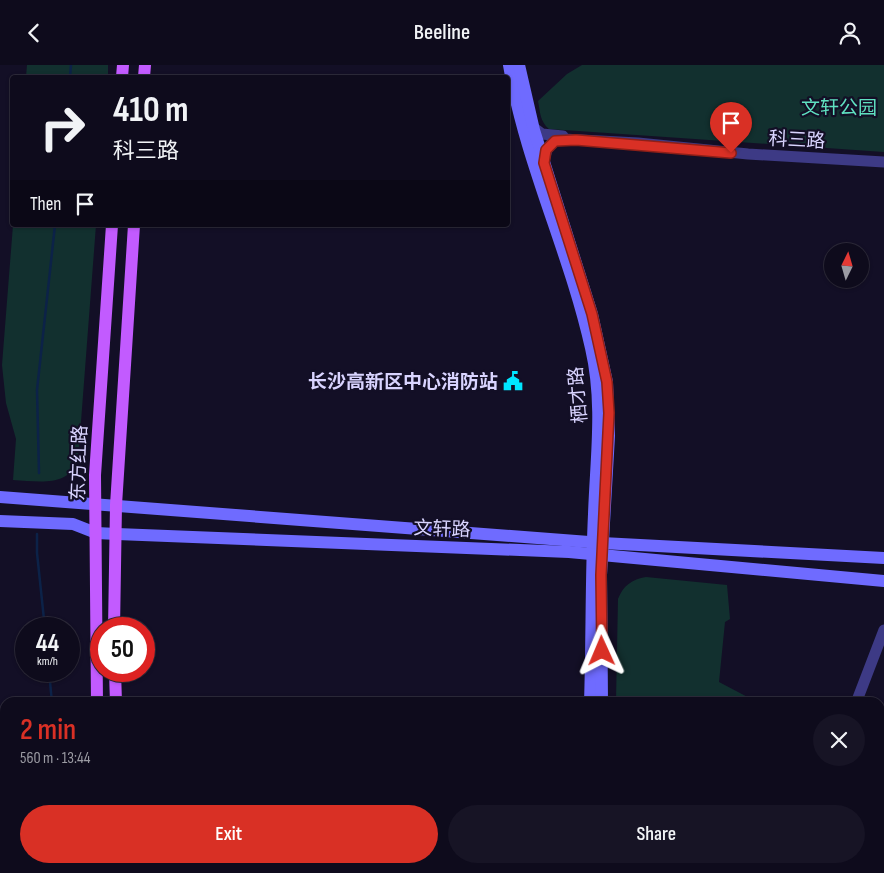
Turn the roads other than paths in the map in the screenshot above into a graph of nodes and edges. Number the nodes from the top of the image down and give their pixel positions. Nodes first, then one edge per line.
1 (509, 65) edge
2 (520, 65) edge
3 (534, 128) junction
4 (884, 160) edge
5 (544, 163) junction
6 (112, 227) edge
7 (134, 227) edge
8 (0, 497) edge
9 (95, 504) junction
10 (116, 505) junction
11 (0, 521) edge
12 (96, 533) junction
13 (116, 535) junction
14 (597, 549) junction
15 (882, 557) edge
16 (881, 582) edge
17 (114, 617) edge
18 (884, 630) edge
19 (884, 646) edge
20 (115, 682) edge
21 (97, 697) edge
22 (116, 697) edge
23 (590, 697) edge
24 (602, 697) edge
25 (858, 697) edge
26 (863, 697) edge

1 - 14 main road, 栖才路
2 - 3 main road, 栖才路
3 - 4 street, 科三路
3 - 5 main road, 栖才路
4 - 5 street, 科三路
5 - 14 main road, 栖才路
6 - 9 main road, 东方红路
7 - 10 main road, 东方红路
8 - 9 main road, 文轩路
9 - 10 main road, 文轩路
9 - 12 main road, 东方红路
10 - 13 main road, 东方红路
10 - 14 main road, 文轩路
11 - 12 main road, 文轩路
12 - 13 main road, 文轩路
12 - 21 main road, 东方红路
13 - 14 main road, 文轩路
13 - 17 main road, 东方红路
14 - 15 main road, 文轩路
14 - 16 main road, 文轩路
14 - 23 main road, 栖才路
14 - 24 main road, 栖才路
18 - 25 street
19 - 26 street
20 - 22 main road

